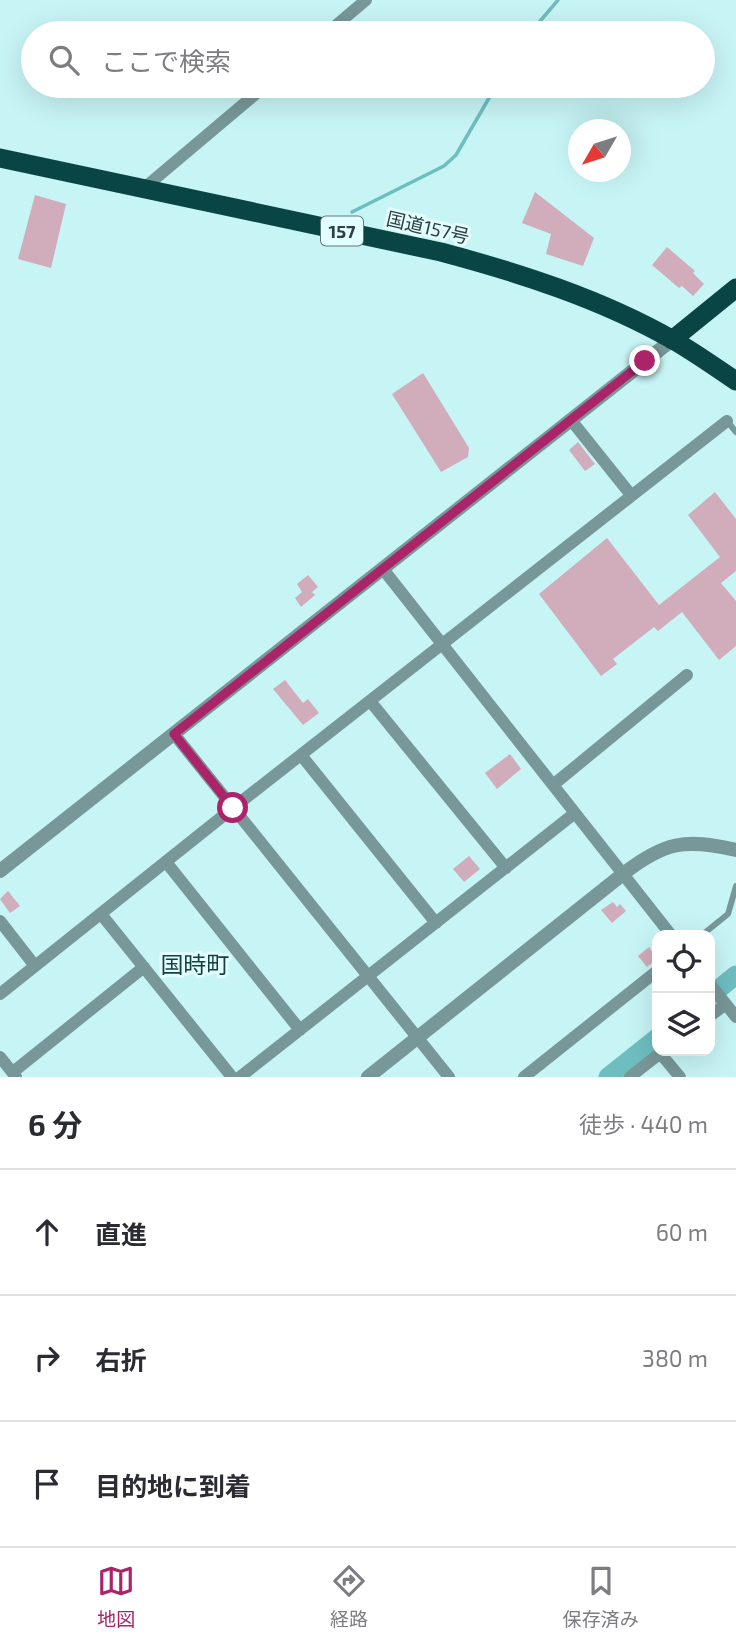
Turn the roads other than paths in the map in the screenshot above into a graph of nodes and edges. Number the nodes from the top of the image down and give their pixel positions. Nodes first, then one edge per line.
1 (366, 0) edge
2 (341, 21) edge
3 (251, 98) edge
4 (0, 158) edge
5 (143, 189) junction
6 (736, 288) edge
7 (673, 340) junction
8 (736, 381) edge
9 (571, 420) junction
10 (727, 421) joint
11 (736, 432) edge
12 (631, 495) junction
13 (383, 569) junction
14 (442, 644) junction
15 (687, 675) dead end
16 (370, 701) junction
17 (174, 734) junction
18 (301, 755) junction
19 (553, 785) junction
20 (233, 808) junction
21 (575, 813) junction
22 (736, 850) edge
23 (166, 862) junction
24 (506, 868) junction
25 (0, 871) edge
26 (622, 874) junction
27 (736, 886) edge
28 (101, 914) junction
29 (0, 921) edge
30 (436, 923) junction
31 (667, 930) edge
32 (708, 930) edge
33 (35, 966) junction
34 (144, 967) junction
35 (652, 975) edge
36 (368, 976) junction
37 (715, 990) edge
38 (0, 994) edge
39 (726, 1004) junction
40 (715, 1012) edge
41 (736, 1017) edge
42 (300, 1030) junction
43 (417, 1038) junction
44 (657, 1056) edge
45 (665, 1056) edge
46 (0, 1057) edge
47 (14, 1075) edge
48 (232, 1077) edge
49 (240, 1077) edge
50 (368, 1077) edge
51 (449, 1077) edge
52 (524, 1077) edge
53 (630, 1077) edge
54 (680, 1077) edge

1 - 2 street
3 - 5 street
4 - 5 highway, 国道157号 / 157
5 - 7 highway, 国道157号 / 157
6 - 7 highway
7 - 8 highway, 国道157号
7 - 9 street
9 - 12 street
9 - 13 street
10 - 11 lane
10 - 12 street
12 - 14 street
13 - 14 street
13 - 17 street
14 - 16 street
14 - 19 street
15 - 19 street
16 - 18 street
16 - 24 street
17 - 20 street
17 - 25 street
18 - 20 street
18 - 30 street
19 - 21 street
20 - 23 street
20 - 36 street
21 - 24 street
21 - 26 street
22 - 26 street
23 - 28 street
23 - 42 street
24 - 30 street
26 - 31 street
26 - 43 street
27 - 32 lane
28 - 33 street
28 - 34 street
29 - 33 street
30 - 36 street
33 - 38 street
34 - 47 street
34 - 48 street
35 - 52 street
36 - 42 street
36 - 43 street
37 - 39 street
39 - 40 street
39 - 41 street
42 - 49 street
43 - 50 street
43 - 51 street
44 - 53 street
45 - 54 street
46 - 47 street

